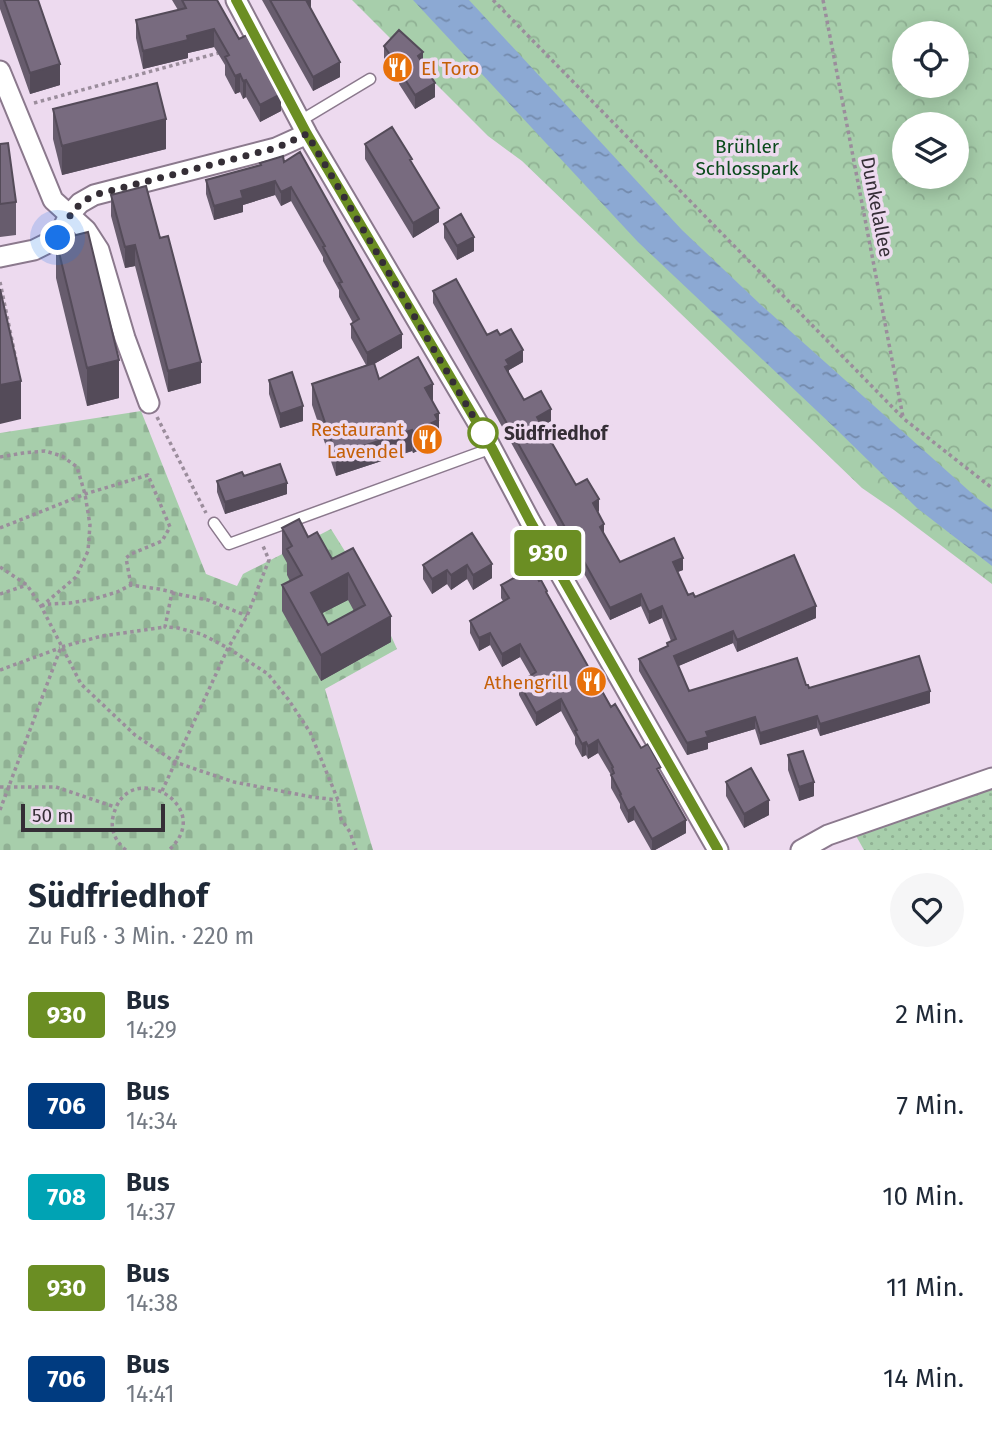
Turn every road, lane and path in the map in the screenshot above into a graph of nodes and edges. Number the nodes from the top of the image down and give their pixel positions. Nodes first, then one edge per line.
1 (236, 0) edge
2 (493, 0) edge
3 (823, 0) edge
4 (258, 43) junction
5 (0, 71) edge
6 (369, 79) dead end
7 (15, 108) junction
8 (303, 127) junction
9 (69, 215) junction
10 (0, 257) edge
11 (0, 282) edge
12 (16, 360) edge
13 (149, 403) joint
14 (904, 419) junction
15 (492, 448) junction
16 (0, 457) edge
17 (992, 488) edge
18 (85, 494) junction
19 (214, 523) joint
20 (0, 528) edge
21 (258, 534) junction
22 (0, 567) edge
23 (27, 585) junction
24 (131, 585) junction
25 (172, 593) junction
26 (0, 594) edge
27 (41, 606) junction
28 (247, 616) junction
29 (165, 627) junction
30 (61, 647) junction
31 (228, 648) junction
32 (0, 670) edge
33 (175, 762) junction
34 (992, 778) edge
35 (0, 787) edge
36 (8, 787) junction
37 (162, 791) junction
38 (338, 800) junction
39 (116, 807) junction
40 (0, 810) edge
41 (126, 850) edge
42 (169, 850) edge
43 (356, 850) edge
44 (719, 850) edge
45 (801, 850) edge

1 - 4 street
2 - 14 path
3 - 14 path, Dunkelallee
4 - 7 path
4 - 8 street
5 - 7 street
6 - 8 lane
7 - 9 street
8 - 9 street
8 - 15 street
9 - 10 street
9 - 13 street
11 - 12 path
13 - 19 path
14 - 17 path
15 - 21 lane
15 - 44 street
16 - 18 path
18 - 20 path
18 - 24 path
18 - 27 path
19 - 21 lane
21 - 28 path
22 - 23 path
23 - 26 path
23 - 27 path
24 - 25 path
24 - 27 path
25 - 28 path
25 - 29 path
27 - 30 path
28 - 31 path
29 - 30 path
29 - 31 path
30 - 32 path
30 - 33 path
30 - 36 path
31 - 33 path
31 - 38 path
33 - 37 path
33 - 38 path
34 - 45 street
35 - 36 path
36 - 39 path
36 - 40 path
37 - 39 path
37 - 42 path
38 - 43 path
39 - 41 path

